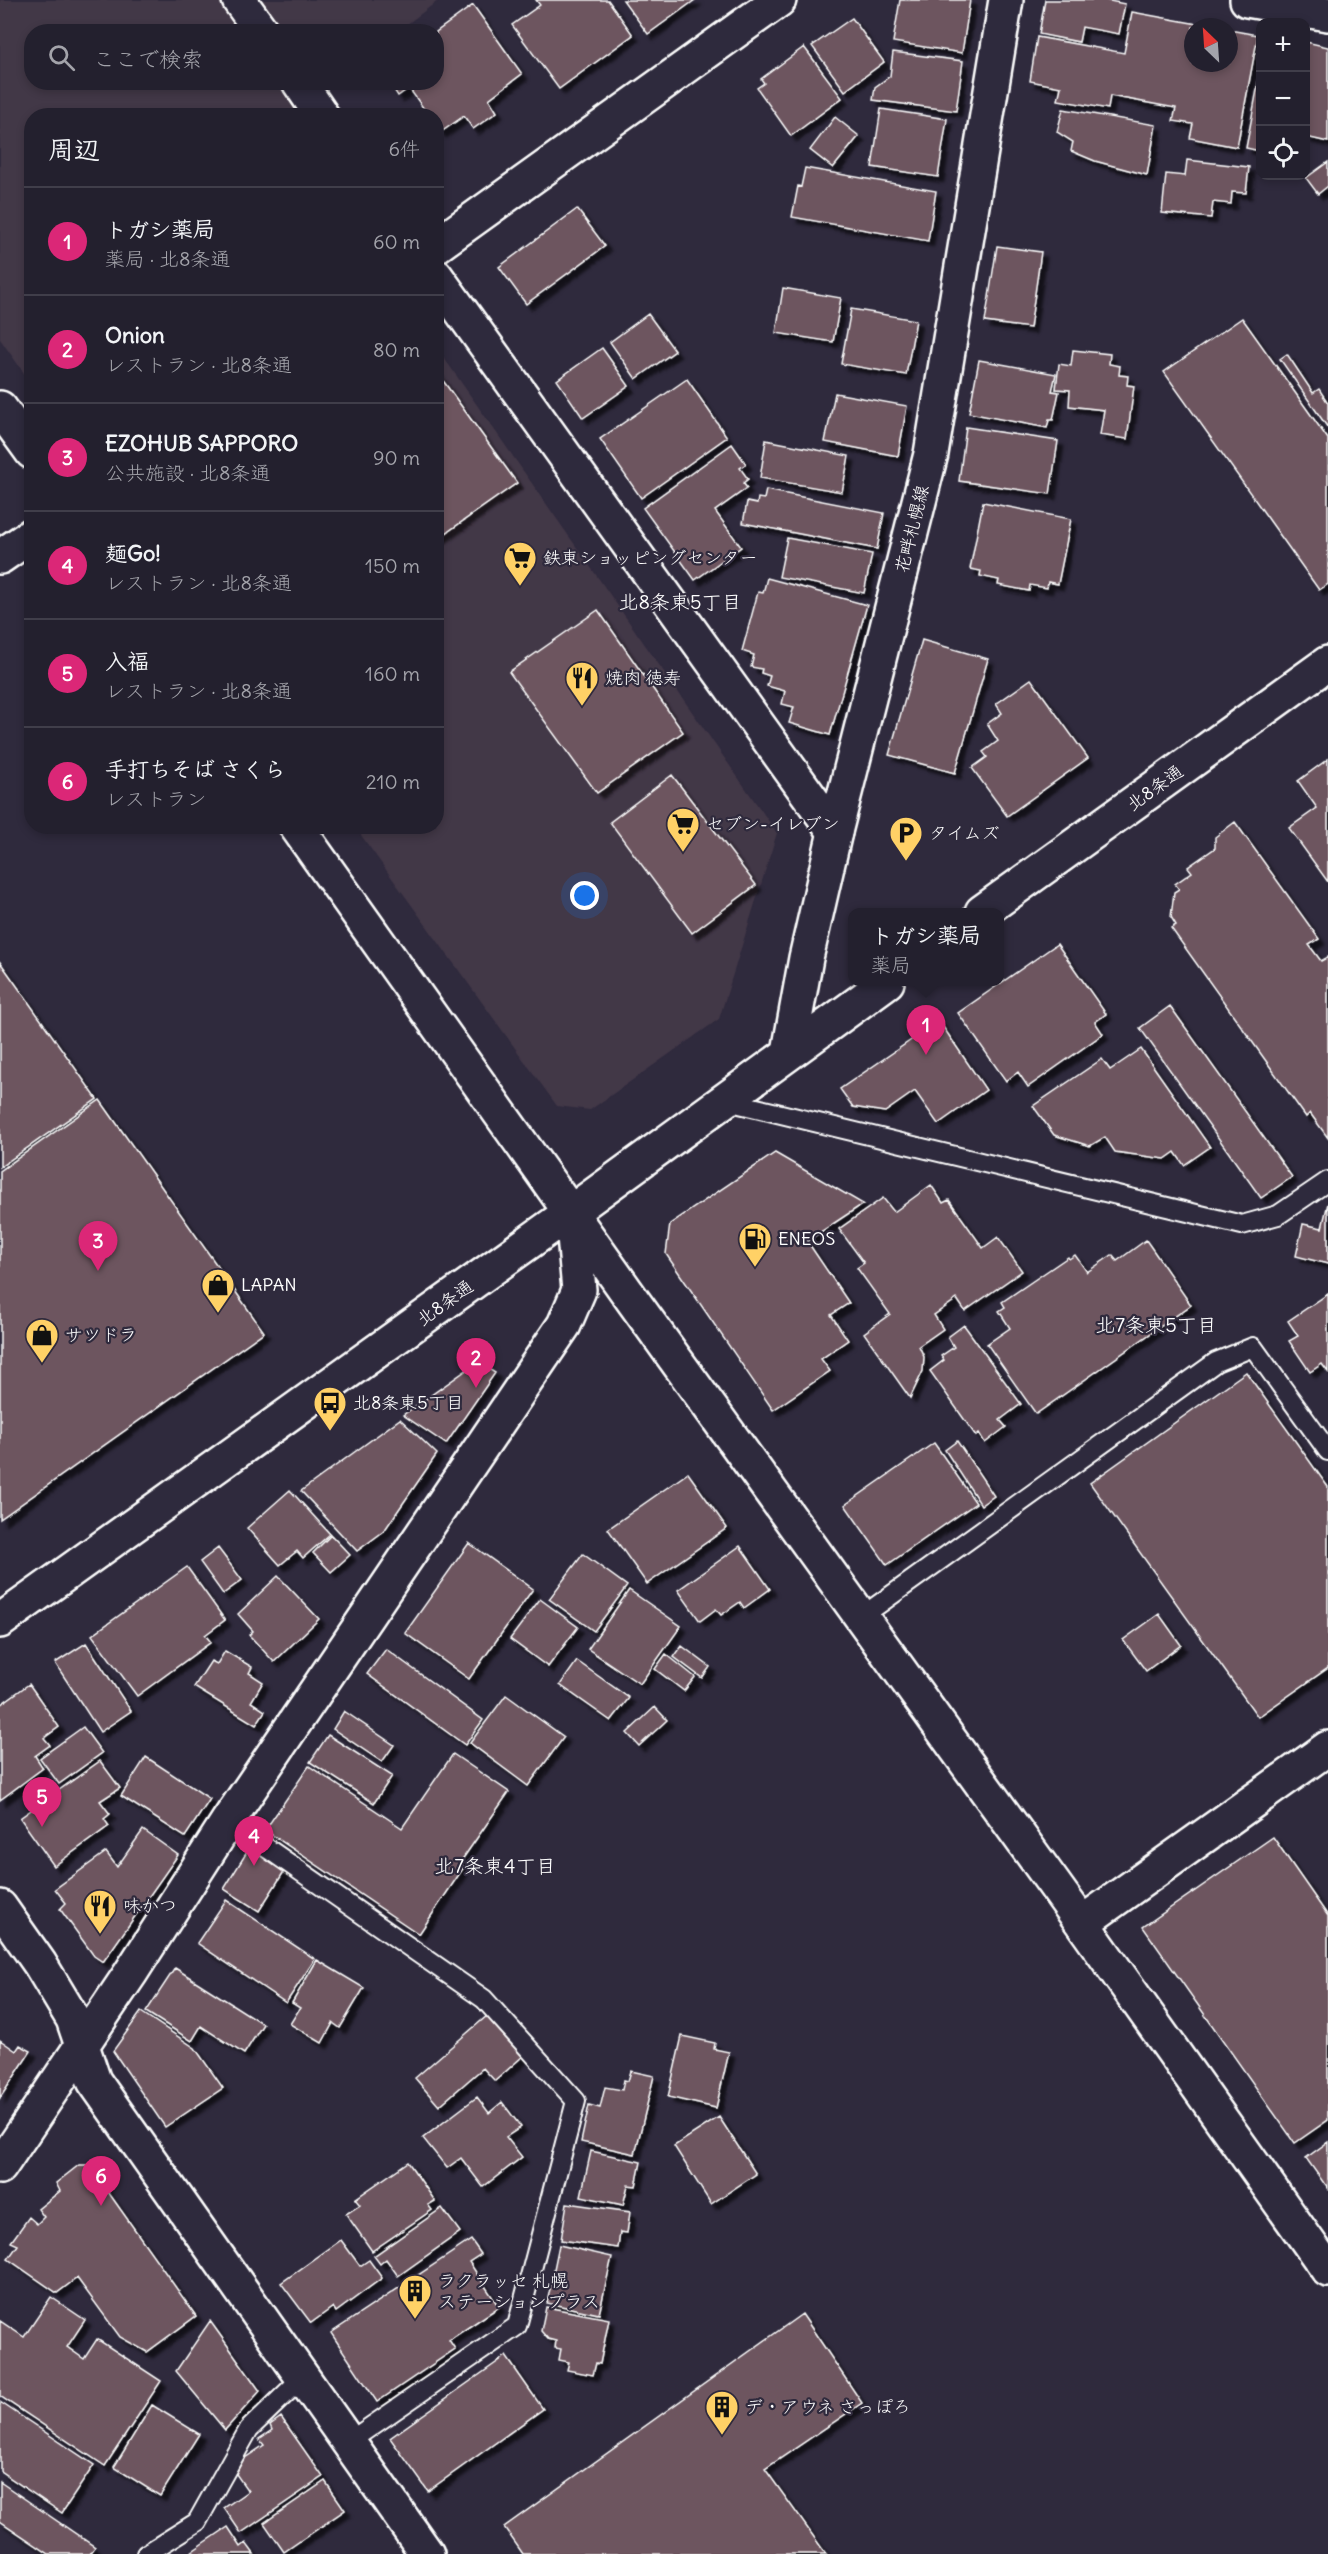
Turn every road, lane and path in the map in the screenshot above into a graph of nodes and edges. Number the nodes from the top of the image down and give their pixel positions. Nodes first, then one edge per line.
1 (239, 0) edge
2 (779, 0) edge
3 (1006, 0) edge
4 (1247, 0) edge
5 (1328, 14) edge
6 (256, 24) edge
7 (304, 90) edge
8 (316, 108) edge
9 (444, 240) edge
10 (444, 287) edge
11 (0, 408) edge
12 (24, 441) edge
13 (24, 540) edge
14 (0, 557) edge
15 (1328, 663) edge
16 (835, 832) junction
17 (302, 834) edge
18 (988, 908) edge
19 (880, 986) edge
20 (789, 1052) junction
21 (723, 1100) junction
22 (1328, 1180) edge
23 (572, 1212) junction
24 (1328, 1452) edge
25 (861, 1617) junction
26 (0, 1621) edge
27 (1328, 1748) edge
28 (228, 1821) junction
29 (0, 1907) edge
30 (1082, 1923) junction
31 (80, 2046) junction
32 (0, 2167) edge
33 (1328, 2270) edge
34 (303, 2378) junction
35 (347, 2443) junction
36 (146, 2554) edge
37 (427, 2554) edge

1 - 6 street
2 - 9 street
3 - 16 street, 花畔札幌線
4 - 5 street
7 - 8 street
10 - 16 street
11 - 12 street
13 - 14 street
15 - 18 street, 北8条通
16 - 20 street, 花畔札幌線
17 - 23 street
19 - 20 street, 北8条通
20 - 21 street, 北8条通
21 - 22 lane
21 - 23 street, 北8条通
23 - 25 street
23 - 26 street, 北8条通
23 - 28 street
24 - 25 lane
25 - 30 street
27 - 30 street
28 - 31 street
28 - 35 lane
29 - 31 street
30 - 33 street
31 - 32 street
31 - 34 street
34 - 35 street
34 - 36 lane
35 - 37 street

